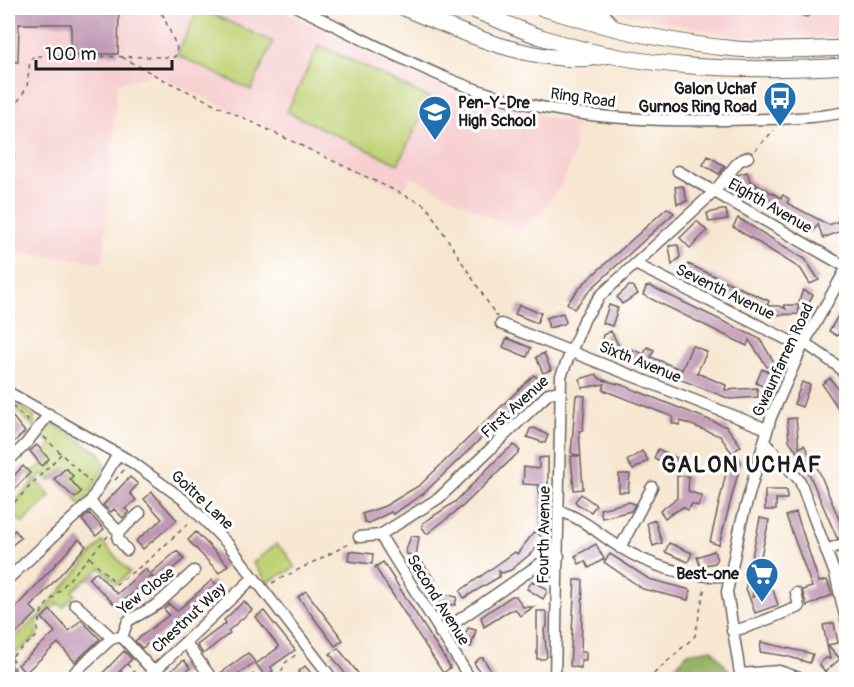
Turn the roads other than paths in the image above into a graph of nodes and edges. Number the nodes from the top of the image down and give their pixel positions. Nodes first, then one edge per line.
1 (299, 8) edge
2 (405, 8) edge
3 (468, 8) edge
4 (542, 8) edge
5 (582, 8) edge
6 (616, 30) junction
7 (846, 48) edge
8 (612, 54) junction
9 (846, 66) edge
10 (846, 112) edge
11 (8, 135) edge
12 (8, 157) edge
13 (748, 157) road end
14 (678, 171) dead end
15 (714, 192) junction
16 (635, 264) junction
17 (846, 268) edge
18 (501, 324) road end
19 (803, 345) junction
20 (571, 351) junction
21 (846, 377) edge
22 (561, 391) junction
23 (8, 392) edge
24 (49, 414) junction
25 (767, 429) junction
26 (764, 441) junction
27 (118, 454) junction
28 (8, 461) edge
29 (652, 488) dead end
30 (90, 502) junction
31 (559, 511) junction
32 (140, 513) dead end
33 (117, 530) junction
34 (380, 535) junction
35 (359, 537) road end
36 (846, 543) edge
37 (620, 548) junction
38 (127, 550) dead end
39 (826, 550) junction
40 (559, 556) junction
41 (194, 572) dead end
42 (729, 576) junction
43 (9, 578) dead end
44 (254, 578) junction
45 (796, 593) dead end
46 (75, 604) dead end
47 (846, 620) edge
48 (732, 631) junction
49 (440, 633) junction
50 (117, 638) junction
51 (185, 642) junction
52 (75, 672) dead end
53 (147, 677) edge
54 (741, 677) edge
55 (213, 680) edge
56 (333, 680) edge
57 (471, 680) edge
58 (555, 680) edge
59 (805, 680) edge

1 - 10 street, Ring Road
2 - 8 highway
3 - 8 highway
4 - 6 highway
5 - 6 highway
6 - 7 highway
8 - 9 highway
11 - 12 street
13 - 15 street, First Avenue
14 - 15 street, Eighth Avenue
15 - 16 street, First Avenue
15 - 17 street, Eighth Avenue
16 - 19 street, Seventh Avenue
16 - 20 street, First Avenue
17 - 19 street, Gwaunfarren Road
18 - 20 street, Sixth Avenue
19 - 21 street, Seventh Avenue
19 - 25 street, Gwaunfarren Road
20 - 22 street, First Avenue
20 - 25 street, Sixth Avenue
22 - 31 street, Fourth Avenue
22 - 34 street, First Avenue
23 - 24 street, Goitre Lane
24 - 27 street, Goitre Lane
24 - 28 street
25 - 26 street, Gwaunfarren Road
26 - 39 street
26 - 42 street, Gwaunfarren Road
27 - 30 street
27 - 44 street, Goitre Lane
29 - 37 street
30 - 33 street
30 - 43 street
31 - 37 street
31 - 40 street, Fourth Avenue
32 - 33 street
33 - 38 street
34 - 35 street, First Avenue
34 - 49 street, Second Avenue
36 - 39 street
37 - 42 street
39 - 47 street
40 - 49 street
40 - 58 street, Fourth Avenue
41 - 50 street, Yew Close
42 - 48 street, Gwaunfarren Road
44 - 51 street, Chestnut Way
44 - 56 street, Goitre Lane
45 - 48 street
46 - 50 street, Yew Close
48 - 54 street, Gwaunfarren Road
49 - 57 street, Second Avenue
50 - 52 street, Yew Close
50 - 53 street, Yew Close
51 - 53 street, Chestnut Way
51 - 55 street
54 - 59 street

